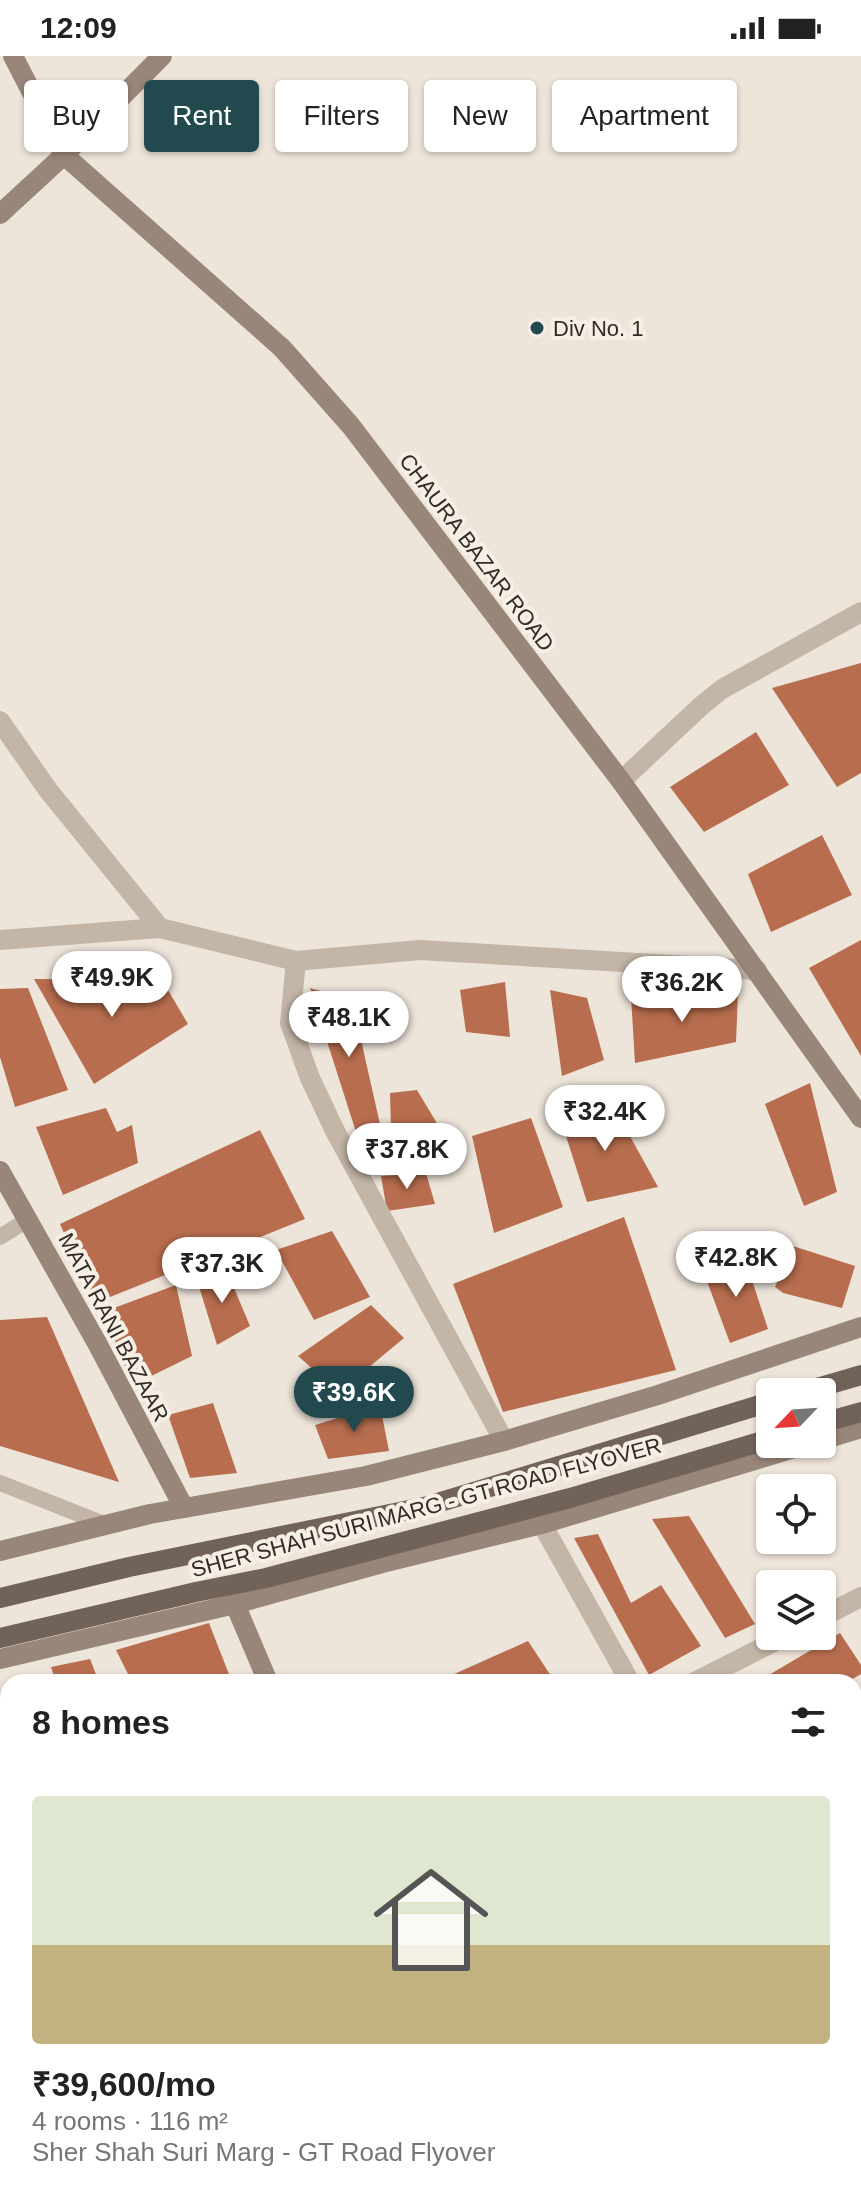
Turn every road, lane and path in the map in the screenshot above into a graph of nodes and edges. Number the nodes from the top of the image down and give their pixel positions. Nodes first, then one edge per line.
1 (13, 56) edge
2 (162, 56) edge
3 (64, 155) junction
4 (0, 214) edge
5 (861, 612) edge
6 (0, 721) edge
7 (621, 781) junction
8 (160, 928) junction
9 (0, 940) edge
10 (296, 961) junction
11 (757, 970) junction
12 (860, 1113) edge
13 (0, 1171) edge
14 (29, 1219) junction
15 (0, 1237) edge
16 (861, 1327) edge
17 (861, 1375) edge
18 (836, 1382) edge
19 (756, 1406) edge
20 (861, 1412) edge
21 (836, 1419) edge
22 (861, 1428) edge
23 (836, 1436) edge
24 (504, 1441) junction
25 (756, 1443) edge
26 (761, 1458) edge
27 (0, 1483) edge
28 (184, 1508) junction
29 (104, 1524) junction
30 (542, 1524) junction
31 (0, 1551) edge
32 (861, 1597) edge
33 (0, 1598) edge
34 (235, 1604) junction
35 (836, 1610) edge
36 (0, 1638) edge
37 (758, 1650) edge
38 (0, 1659) edge
39 (265, 1674) edge
40 (626, 1674) edge
41 (711, 1674) edge

1 - 3 street, CHAURA BAZAR ROAD
2 - 3 street
3 - 4 street
3 - 7 street, CHAURA BAZAR ROAD
5 - 7 street
6 - 8 street
7 - 11 street, CHAURA BAZAR ROAD
8 - 9 street
8 - 10 street
10 - 11 street
10 - 24 street
11 - 12 street, CHAURA BAZAR ROAD
13 - 14 street, MATA RANI BAZAAR
14 - 15 lane
14 - 28 street, MATA RANI BAZAAR
16 - 24 street
17 - 18 main road
19 - 33 main road, SHER SHAH SURI MARG - GT ROAD FLYOVER
20 - 21 main road
22 - 23 street
24 - 28 street
25 - 36 main road, SHER SHAH SURI MARG - GT ROAD FLYOVER
26 - 30 street
27 - 29 lane
28 - 29 street
29 - 31 street
30 - 34 street
30 - 40 street
32 - 35 street
34 - 38 street
34 - 39 street
37 - 41 street

